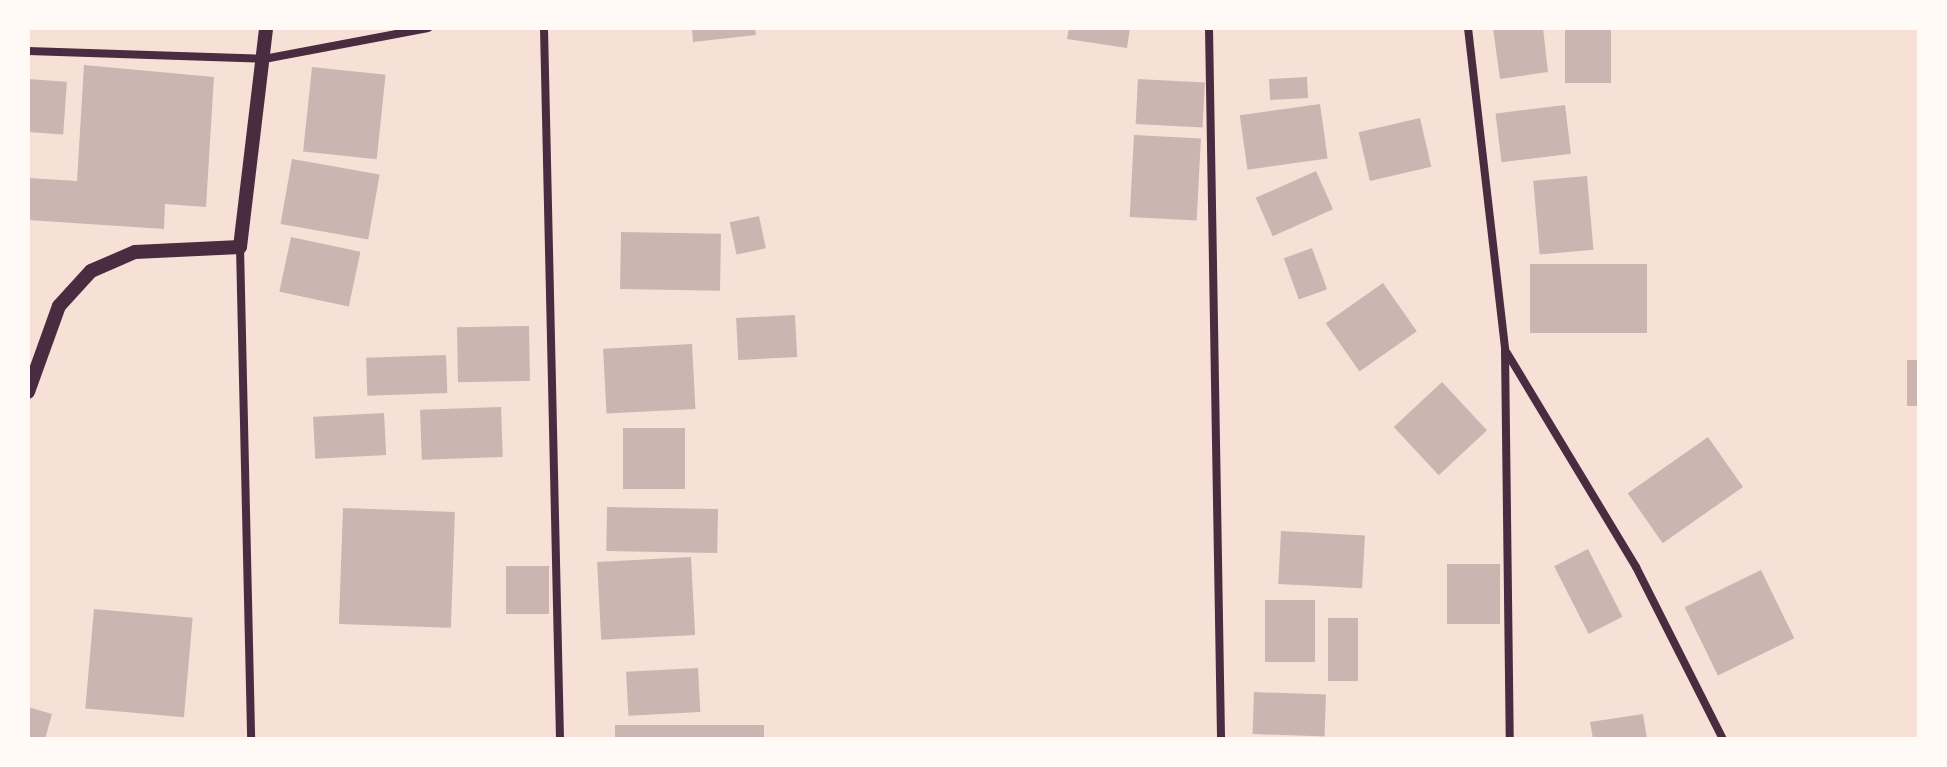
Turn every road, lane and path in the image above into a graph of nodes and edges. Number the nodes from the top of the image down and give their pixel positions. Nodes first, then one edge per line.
1 (266, 28) edge
2 (428, 28) edge
3 (544, 28) edge
4 (1209, 28) edge
5 (1468, 28) edge
6 (28, 51) edge
7 (264, 59) junction
8 (240, 247) junction
9 (1505, 350) junction
10 (28, 392) edge
11 (251, 739) edge
12 (560, 739) edge
13 (1221, 739) edge
14 (1510, 739) edge
15 (1723, 739) edge

1 - 7 street
2 - 7 street
3 - 12 street
4 - 13 street
5 - 9 street
6 - 7 street
7 - 8 street
8 - 10 street
8 - 11 street
9 - 14 street
9 - 15 street

